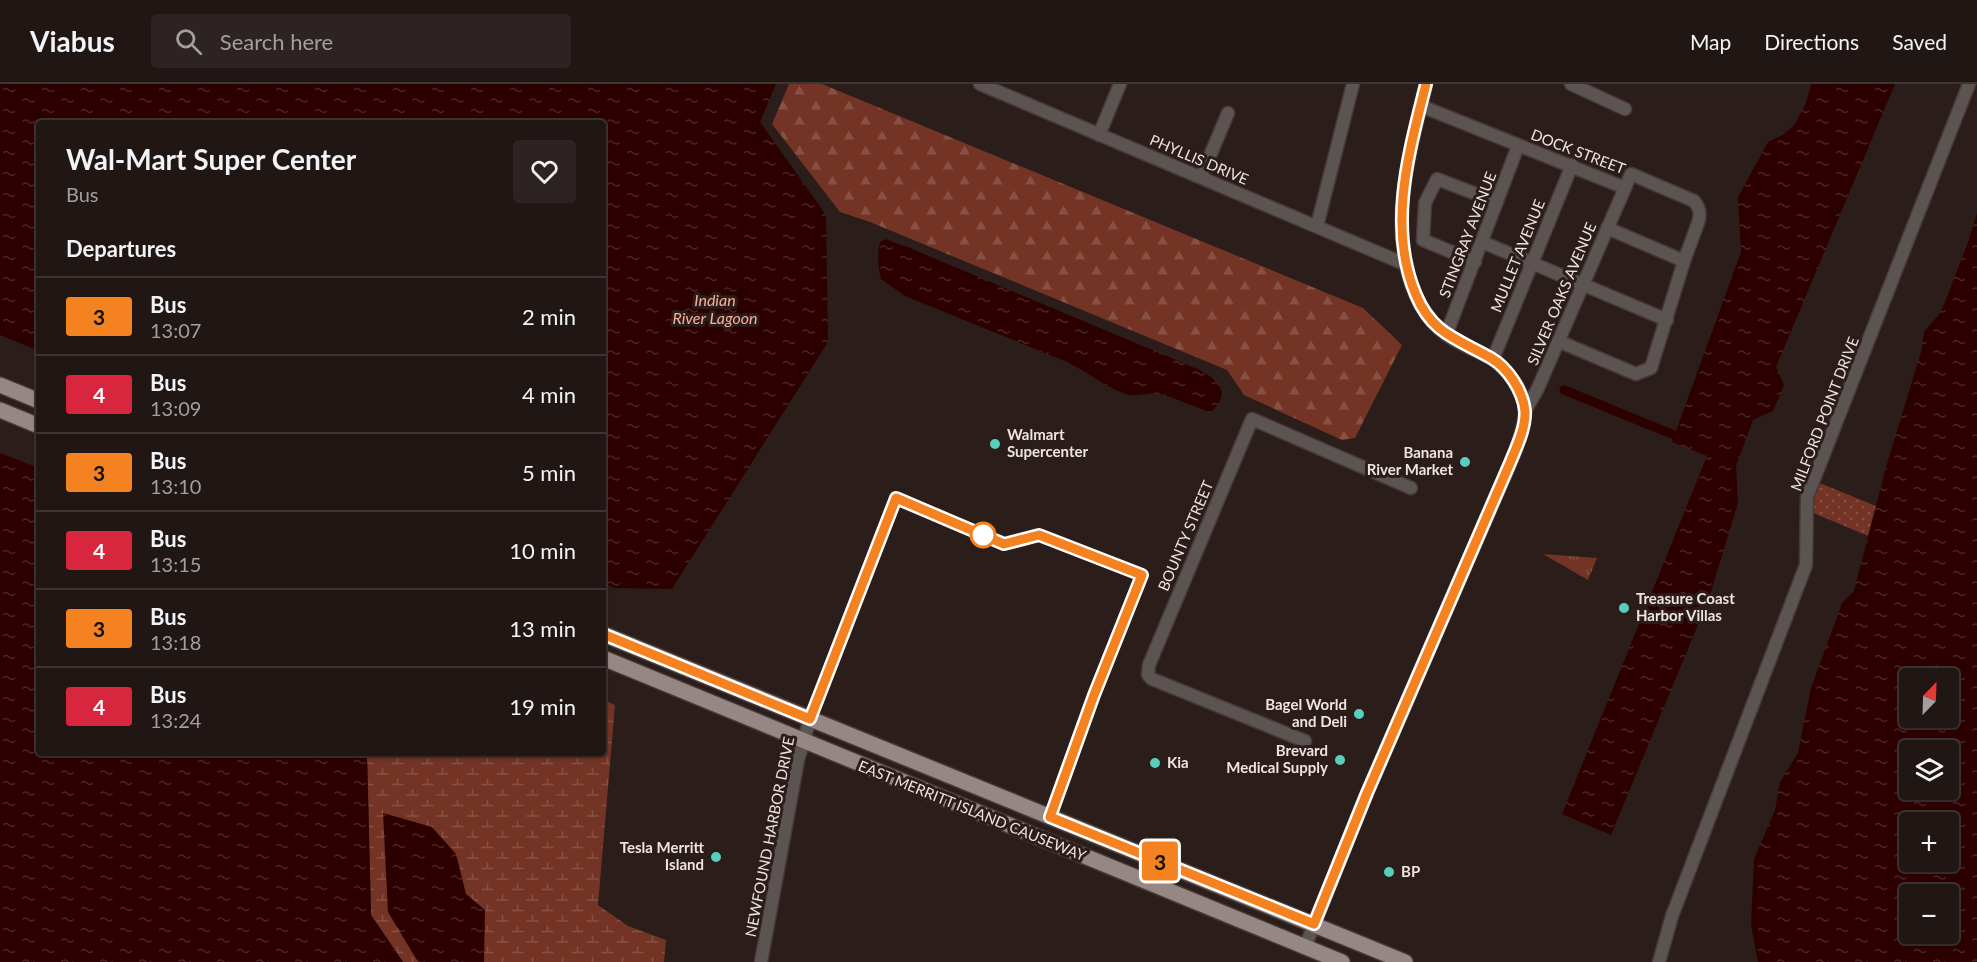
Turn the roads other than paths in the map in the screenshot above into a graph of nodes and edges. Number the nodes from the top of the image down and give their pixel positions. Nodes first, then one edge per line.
1 (980, 84) edge
2 (1120, 84) edge
3 (1353, 84) edge
4 (1426, 84) edge
5 (1571, 84) edge
6 (1968, 84) edge
7 (1000, 88) edge
8 (1421, 106) junction
9 (1626, 109) dead end
10 (1228, 113) dead end
11 (1099, 135) junction
12 (1518, 146) junction
13 (1572, 165) junction
14 (1201, 177) junction
15 (1625, 188) junction
16 (1497, 202) junction
17 (1317, 226) junction
18 (1607, 228) junction
19 (1482, 242) junction
20 (1684, 261) junction
21 (1475, 262) junction
22 (1532, 263) junction
23 (1407, 265) junction
24 (1582, 284) junction
25 (1667, 320) junction
26 (1446, 335) junction
27 (1558, 341) junction
28 (1492, 359) junction
29 (0, 385) edge
30 (36, 400) edge
31 (0, 410) edge
32 (1525, 411) junction
33 (36, 425) edge
34 (1411, 488) dead end
35 (606, 635) edge
36 (606, 659) edge
37 (810, 719) junction
38 (803, 741) junction
39 (1305, 741) dead end
40 (1314, 924) junction
41 (1305, 947) junction
42 (761, 962) edge
43 (1342, 962) edge
44 (1405, 962) edge
45 (1659, 962) edge

1 - 7 street, PHYLLIS DRIVE
2 - 11 street
3 - 17 street
4 - 8 street
5 - 9 street
6 - 45 street, MILFORD POINT DRIVE
7 - 11 street, PHYLLIS DRIVE
8 - 12 street, DOCK STREET
8 - 23 street
10 - 14 street
11 - 14 street, PHYLLIS DRIVE
12 - 13 street, DOCK STREET
12 - 16 street, STINGRAY AVENUE
13 - 15 street, DOCK STREET
13 - 22 street, MULLET AVENUE
14 - 17 street, PHYLLIS DRIVE
15 - 18 street, SILVER OAKS AVENUE
15 - 20 street, DOCK STREET
16 - 19 street, STINGRAY AVENUE
16 - 21 street
17 - 23 street, PHYLLIS DRIVE
18 - 20 street
18 - 24 street, SILVER OAKS AVENUE
19 - 21 street, STINGRAY AVENUE
19 - 22 street
20 - 25 street
21 - 26 street, STINGRAY AVENUE
22 - 24 street
22 - 28 street, MULLET AVENUE
23 - 26 street
24 - 25 street
24 - 27 street, SILVER OAKS AVENUE
25 - 27 street
26 - 28 street
27 - 32 street, SILVER OAKS AVENUE
28 - 32 street
29 - 30 main road
31 - 33 main road
32 - 40 street, SILVER OAKS AVENUE
34 - 39 street, BOUNTY STREET
35 - 37 main road, EAST MERRITT ISLAND CAUSEWAY
36 - 38 main road, EAST MERRITT ISLAND CAUSEWAY
37 - 38 street, NEWFOUND HARBOR DRIVE
37 - 40 main road, EAST MERRITT ISLAND CAUSEWAY
38 - 41 main road, EAST MERRITT ISLAND CAUSEWAY
38 - 42 street, NEWFOUND HARBOR DRIVE
40 - 41 street, SILVER OAKS AVENUE
40 - 44 main road, EAST MERRITT ISLAND CAUSEWAY
41 - 43 main road, EAST MERRITT ISLAND CAUSEWAY

